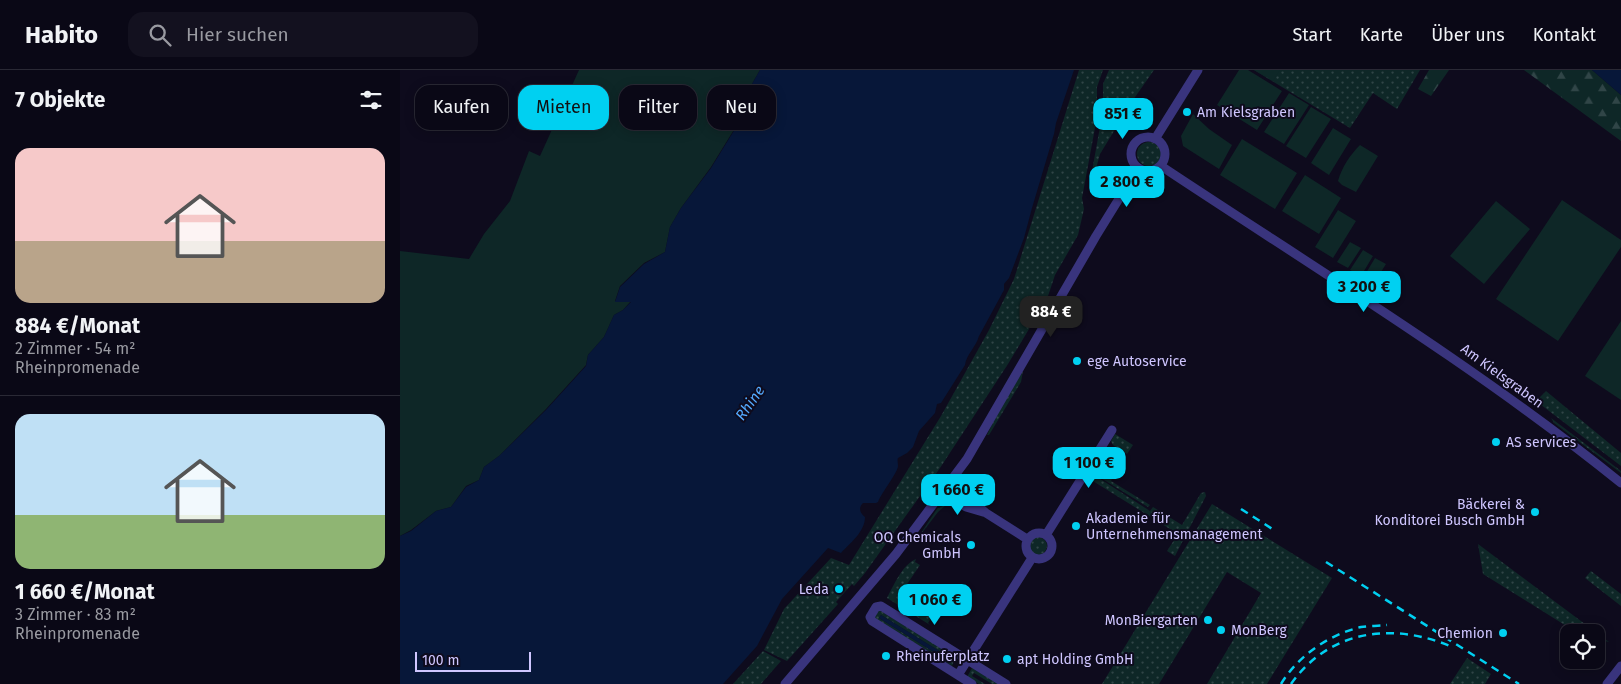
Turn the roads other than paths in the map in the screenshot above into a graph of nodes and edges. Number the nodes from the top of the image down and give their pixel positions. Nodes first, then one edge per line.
1 (1198, 70) edge
2 (1155, 138) junction
3 (1161, 166) junction
4 (1138, 168) junction
5 (1112, 430) dead end
6 (950, 483) junction
7 (1621, 483) edge
8 (944, 492) junction
9 (986, 512) junction
10 (1046, 535) junction
11 (1028, 539) junction
12 (1032, 558) junction
13 (968, 660) junction
14 (1621, 666) edge
15 (958, 675) junction
16 (785, 684) edge
17 (972, 684) edge
18 (1006, 684) edge
19 (1607, 684) edge

1 - 2 street
2 - 3 street
2 - 4 street
3 - 4 street
3 - 7 street, Am Kielsgraben
4 - 6 street
5 - 10 street
6 - 8 street
6 - 9 street
8 - 9 street
8 - 16 street
9 - 11 street
10 - 11 street
10 - 12 street
11 - 12 street
12 - 13 street
13 - 15 street
13 - 15 street
13 - 18 street
14 - 19 street
15 - 17 street

